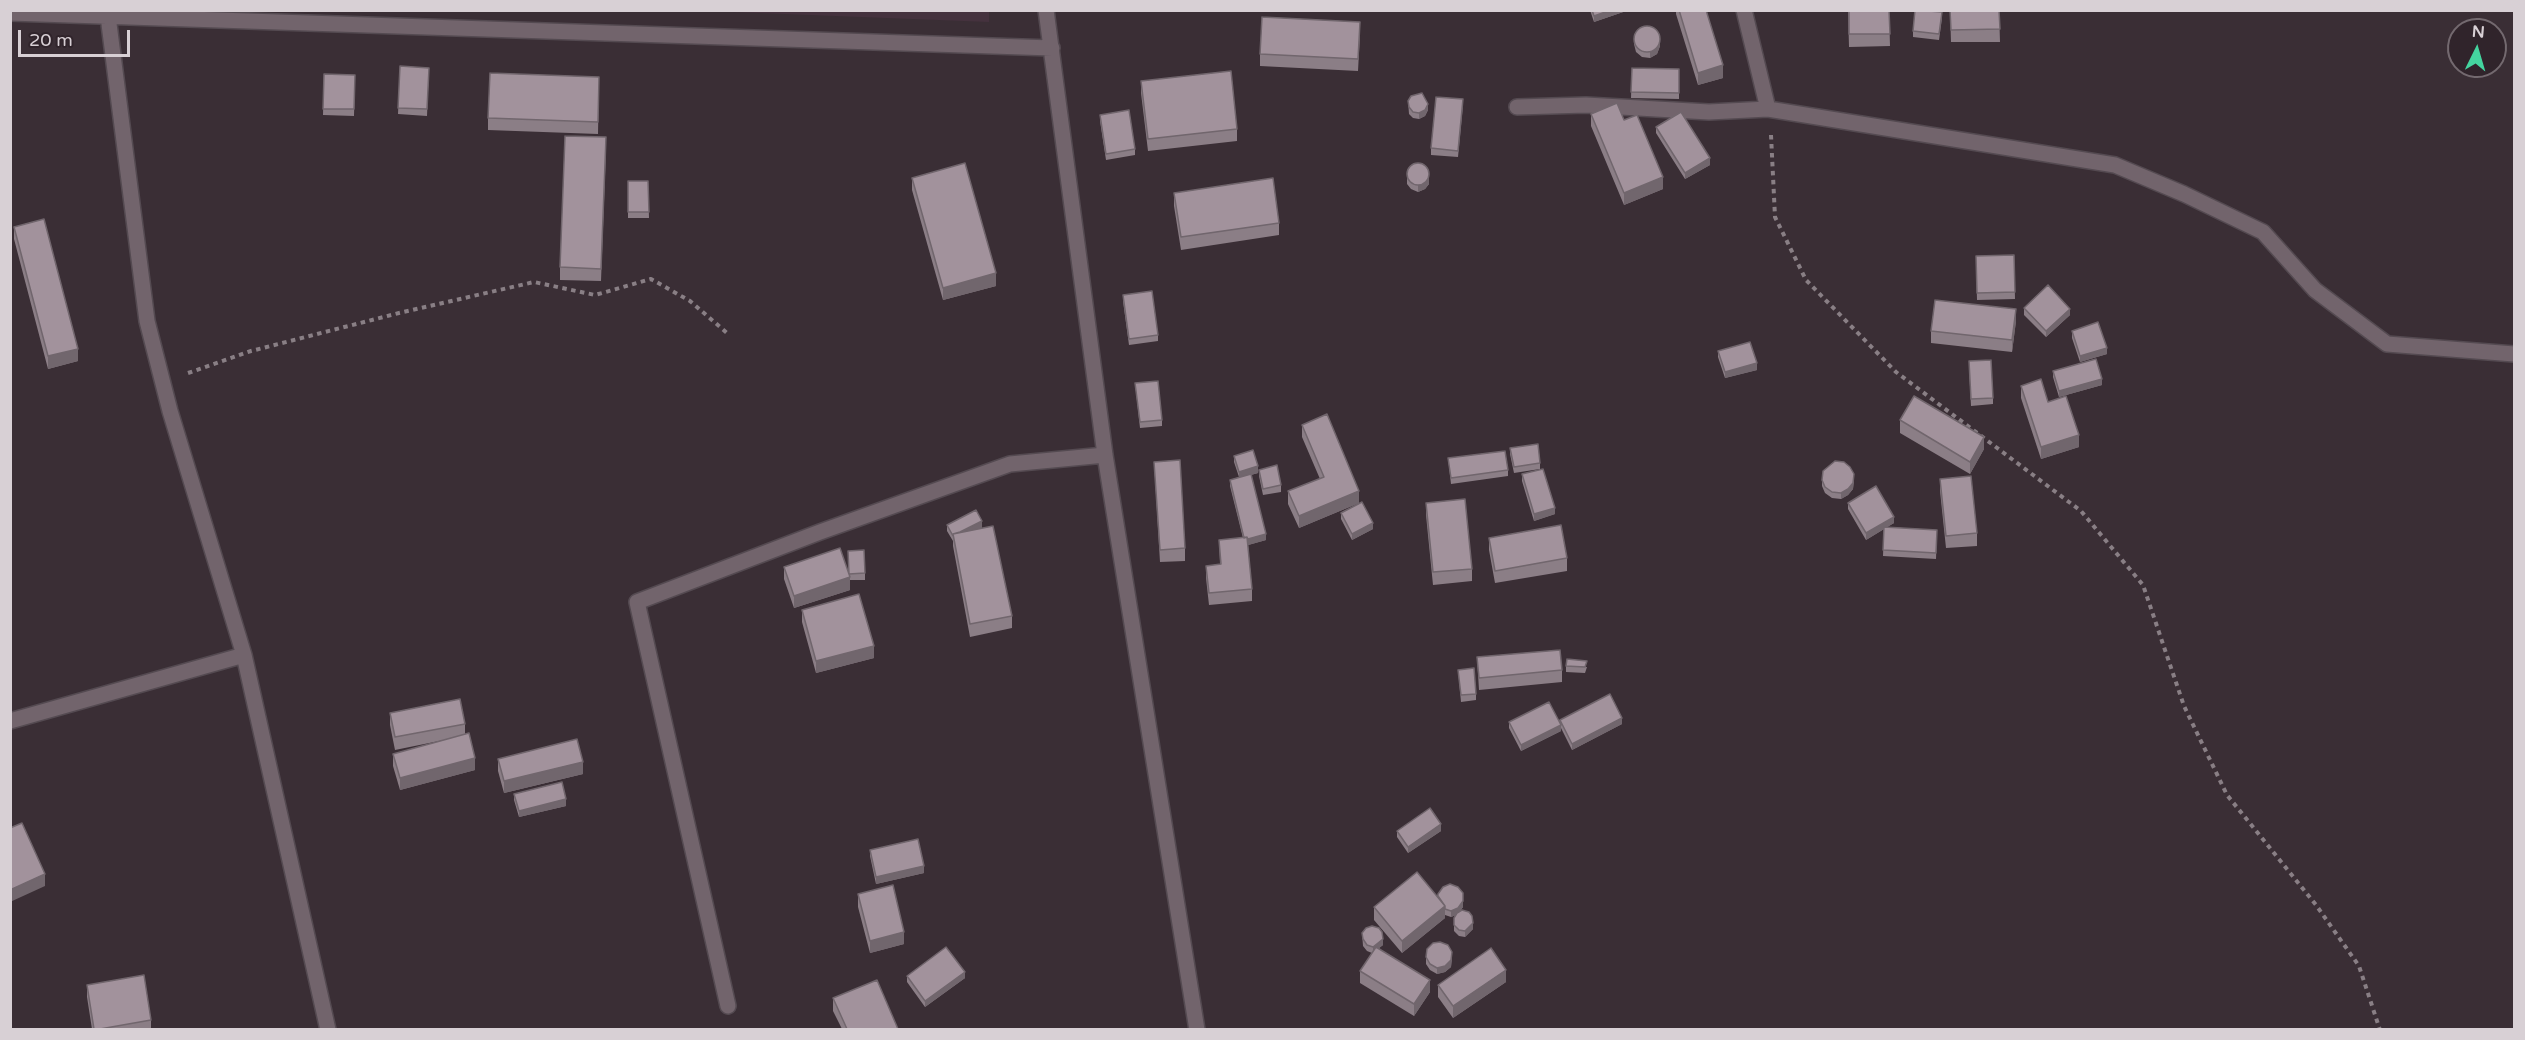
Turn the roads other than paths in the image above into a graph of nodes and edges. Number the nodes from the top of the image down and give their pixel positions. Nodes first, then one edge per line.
1 (1046, 10) edge
2 (1744, 10) edge
3 (10, 14) edge
4 (108, 16) junction
5 (1052, 48) junction
6 (1517, 107) dead end
7 (1768, 109) junction
8 (2514, 354) edge
9 (1105, 455) junction
10 (244, 655) junction
11 (10, 721) edge
12 (728, 1006) dead end
13 (328, 1029) edge
14 (1197, 1029) edge

1 - 5 street
2 - 7 street
3 - 4 street
4 - 5 street
4 - 10 street
5 - 9 street
6 - 7 street
7 - 8 street
9 - 12 street
9 - 14 street
10 - 11 street
10 - 13 street

